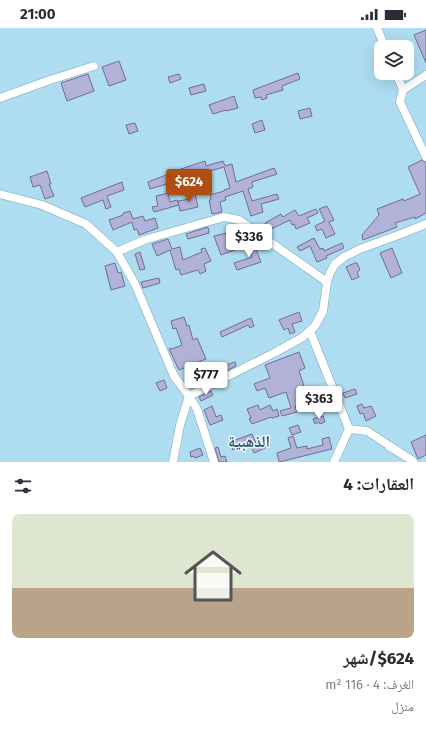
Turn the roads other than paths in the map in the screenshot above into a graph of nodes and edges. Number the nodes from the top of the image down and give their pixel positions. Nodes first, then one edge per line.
1 (377, 28) edge
2 (382, 40) edge
3 (94, 66) dead end
4 (426, 75) edge
5 (399, 80) edge
6 (403, 90) junction
7 (0, 98) edge
8 (426, 157) edge
9 (0, 194) edge
10 (426, 224) edge
11 (117, 252) junction
12 (327, 282) junction
13 (310, 331) junction
14 (189, 396) junction
15 (349, 429) junction
16 (390, 446) dead end
17 (173, 462) edge
18 (214, 462) edge
19 (334, 462) edge

1 - 2 street
3 - 7 street
4 - 6 street
5 - 6 street
6 - 8 street
9 - 11 street
10 - 12 street
11 - 12 street
11 - 14 street
12 - 13 street
13 - 14 street
13 - 15 street
14 - 17 street
14 - 18 street
15 - 16 street
15 - 19 street

